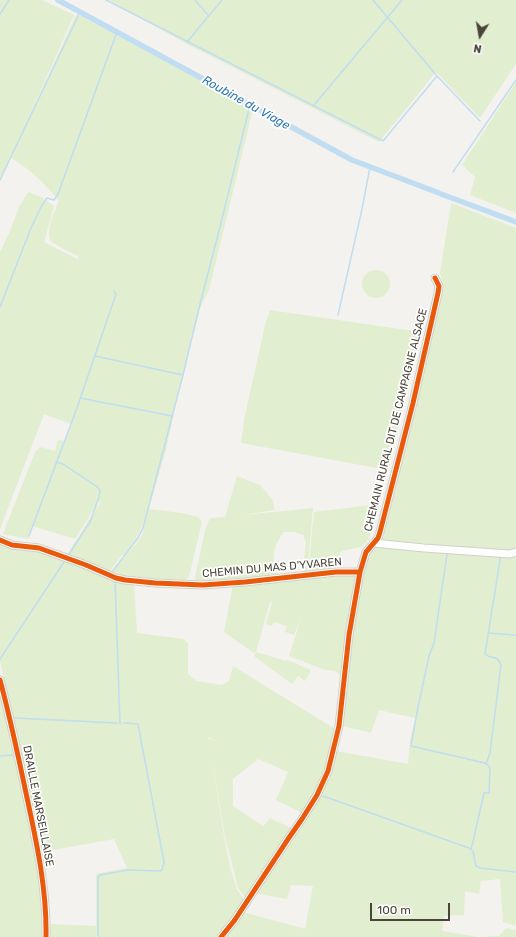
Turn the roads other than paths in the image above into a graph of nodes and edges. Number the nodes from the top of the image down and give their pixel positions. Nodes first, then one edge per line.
1 (435, 278) dead end
2 (0, 540) edge
3 (373, 544) junction
4 (516, 552) edge
5 (360, 572) junction
6 (0, 680) edge
7 (46, 937) edge
8 (220, 937) edge

1 - 3 street, CHEMAIN RURAL DIT DE CAMPAGNE ALSACE
2 - 5 street, CHEMIN DU MAS D'YVAREN
3 - 4 street
3 - 5 street, CHEMAIN RURAL DIT DE CAMPAGNE ALSACE
5 - 8 street, CHEMAIN RURAL DIT DE CAMPAGNE ALSACE
6 - 7 street, DRAILLE MARSEILLAISE

